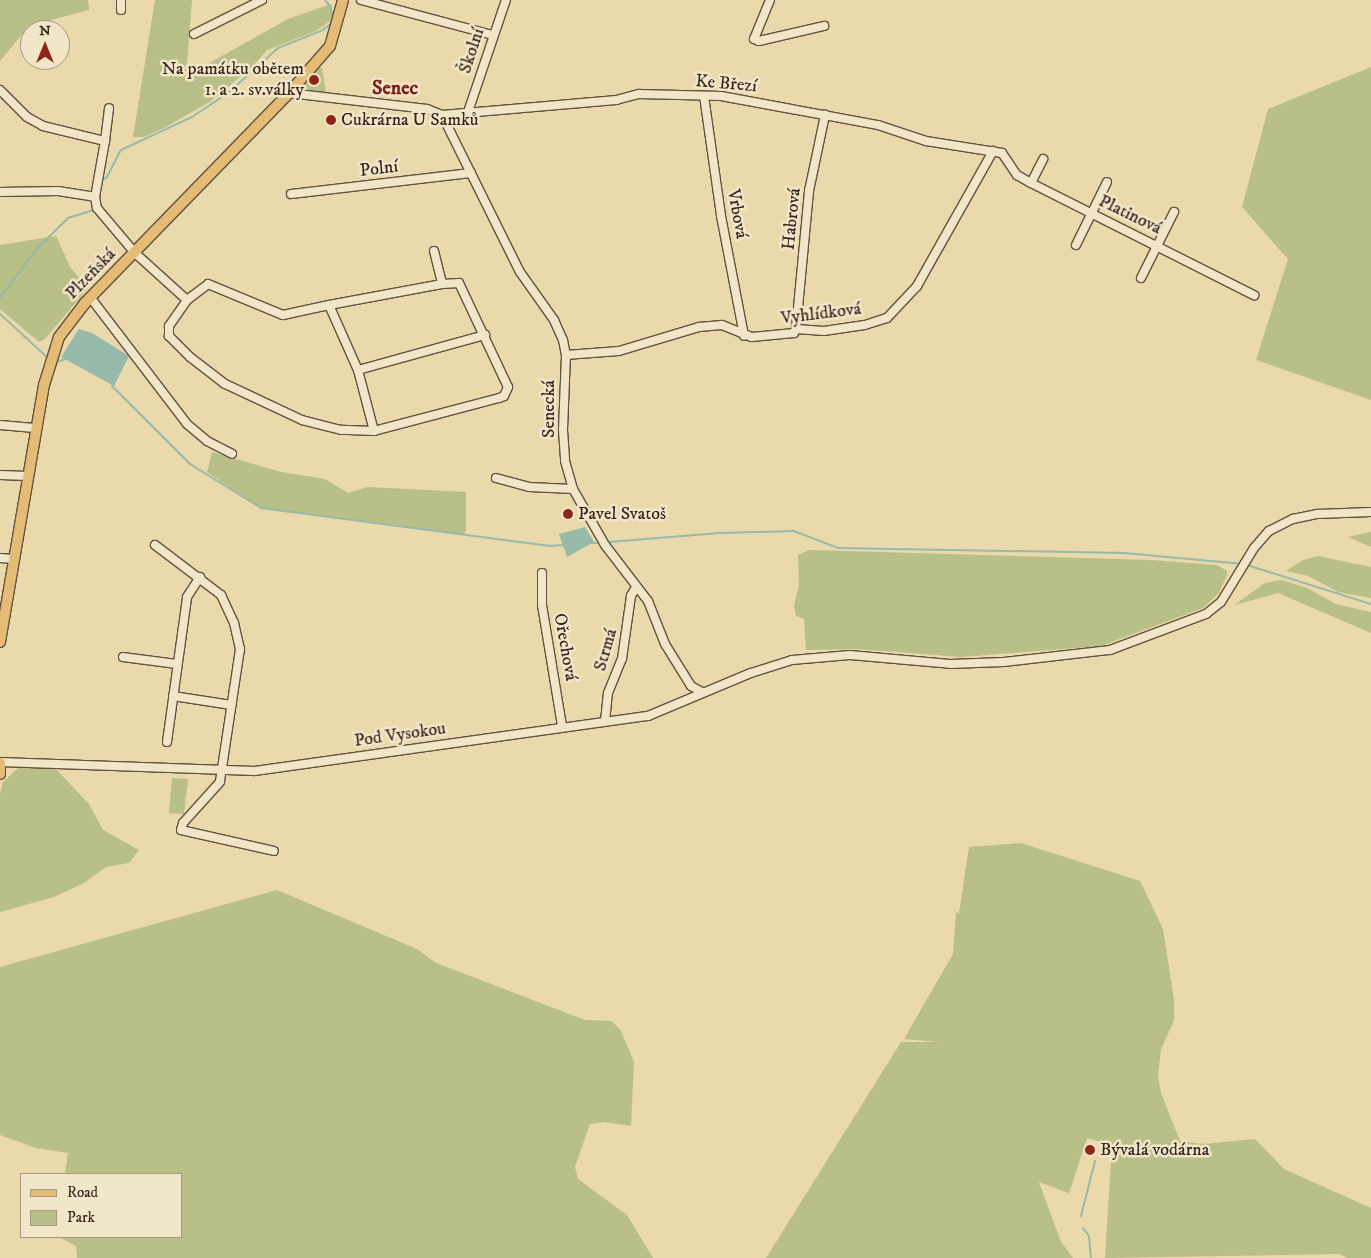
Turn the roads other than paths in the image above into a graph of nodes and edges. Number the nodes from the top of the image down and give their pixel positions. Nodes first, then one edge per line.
1 (121, 0) edge
2 (262, 0) edge
3 (343, 0) edge
4 (361, 0) edge
5 (506, 0) edge
6 (770, 0) edge
7 (121, 10) dead end
8 (824, 26) dead end
9 (194, 34) dead end
10 (493, 35) junction
11 (0, 90) edge
12 (289, 93) junction
13 (704, 96) junction
14 (109, 108) dead end
15 (468, 112) junction
16 (442, 115) junction
17 (825, 115) junction
18 (104, 141) junction
19 (993, 151) junction
20 (1002, 153) joint
21 (1043, 159) dead end
22 (472, 173) junction
23 (1107, 182) dead end
24 (1031, 183) junction
25 (0, 192) edge
26 (291, 194) dead end
27 (95, 197) junction
28 (1174, 212) dead end
29 (1092, 213) junction
30 (1076, 245) dead end
31 (1157, 245) junction
32 (434, 251) dead end
33 (135, 253) junction
34 (1141, 278) dead end
35 (442, 284) junction
36 (1254, 295) dead end
37 (90, 297) junction
38 (188, 300) junction
39 (329, 304) junction
40 (796, 328) junction
41 (485, 335) junction
42 (744, 336) junction
43 (566, 355) junction
44 (358, 370) junction
45 (0, 425) edge
46 (36, 428) junction
47 (374, 431) junction
48 (232, 454) dead end
49 (0, 476) edge
50 (28, 476) junction
51 (496, 478) dead end
52 (573, 488) junction
53 (1371, 512) edge
54 (156, 546) dead end
55 (0, 558) edge
56 (14, 559) junction
57 (542, 573) dead end
58 (200, 577) junction
59 (636, 587) junction
60 (0, 642) edge
61 (123, 656) dead end
62 (177, 664) junction
63 (702, 692) junction
64 (173, 696) junction
65 (231, 704) junction
66 (605, 721) junction
67 (562, 726) junction
68 (167, 742) dead end
69 (0, 762) edge
70 (222, 771) junction
71 (0, 774) edge
72 (274, 851) dead end

1 - 7 street
2 - 9 street
3 - 12 main road, Plzeňská
4 - 10 street
5 - 10 street, Školní
6 - 8 street
10 - 15 street, Školní
11 - 18 street
12 - 16 street
12 - 33 main road, Plzeňská
13 - 15 street, Ke Březí
13 - 17 street, Ke Březí
13 - 42 street, Vrbová
14 - 18 street
15 - 16 street, Ke Březí
16 - 22 street, Senecká
17 - 19 street, Ke Březí
17 - 40 street, Habrová
18 - 27 street
19 - 20 street, Ke Březí
19 - 40 street, Vyhlídková
20 - 24 street, Platinová
21 - 24 street
22 - 26 street, Polní
22 - 43 street, Senecká
23 - 29 street
24 - 29 street, Platinová
25 - 27 street
27 - 33 street
28 - 31 street
29 - 30 street
29 - 31 street, Platinová
31 - 34 street
31 - 36 street, Platinová
32 - 35 street
33 - 37 main road, Plzeňská
33 - 38 street
35 - 39 street
35 - 41 street
37 - 46 main road, Plzeňská
37 - 48 street
38 - 39 street
38 - 47 street
39 - 44 street
40 - 42 street, Vyhlídková
41 - 44 street
41 - 47 street
42 - 43 street, Vyhlídková
43 - 52 street, Senecká
44 - 47 street
45 - 46 street
46 - 50 main road, Plzeňská
49 - 50 street
50 - 56 main road, Plzeňská
51 - 52 street
52 - 59 street, Senecká
53 - 63 street, Pod Vysokou
54 - 58 street
55 - 56 street
56 - 60 main road, Plzeňská
57 - 67 street, Ořechová
58 - 62 street
58 - 65 street
59 - 63 street, Senecká
59 - 66 street, Strmá
61 - 62 street
62 - 64 street
63 - 66 street, Pod Vysokou
64 - 65 street
64 - 68 street
65 - 70 street
66 - 67 street, Pod Vysokou
67 - 70 street, Pod Vysokou
69 - 70 street, Pod Vysokou
69 - 71 main road
70 - 72 street

